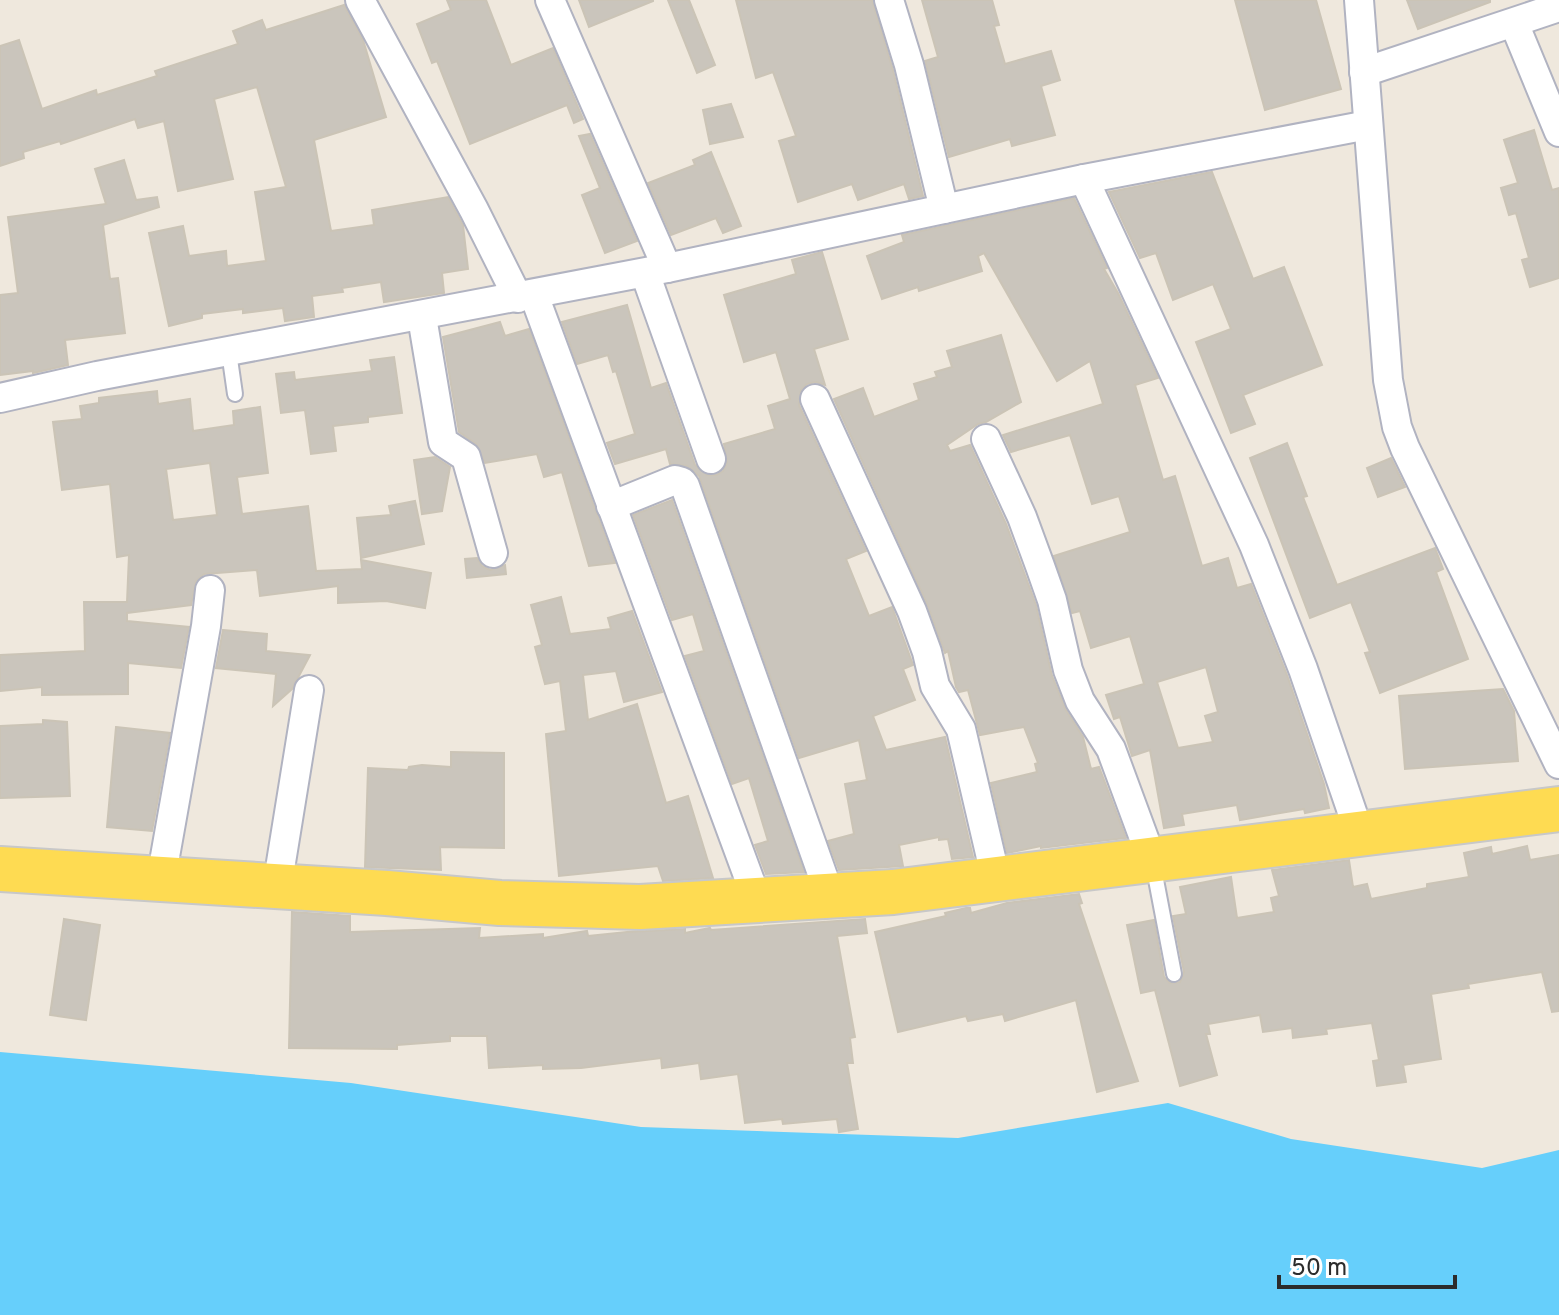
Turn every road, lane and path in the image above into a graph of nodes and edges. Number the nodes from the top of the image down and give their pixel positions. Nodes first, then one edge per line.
1 (360, 0) edge
2 (550, 0) edge
3 (889, 0) edge
4 (1359, 0) edge
5 (1559, 7) edge
6 (1514, 23) junction
7 (1364, 72) junction
8 (1368, 125) junction
9 (1559, 132) edge
10 (1084, 179) junction
11 (944, 209) junction
12 (656, 271) junction
13 (526, 296) junction
14 (422, 317) junction
15 (229, 352) junction
16 (235, 394) dead end
17 (0, 398) edge
18 (815, 399) dead end
19 (986, 439) dead end
20 (711, 459) dead end
21 (611, 506) junction
22 (493, 553) dead end
23 (210, 590) dead end
24 (309, 690) dead end
25 (1559, 764) edge
26 (1559, 809) edge
27 (1360, 835) junction
28 (1152, 860) junction
29 (0, 869) edge
30 (161, 879) junction
31 (996, 879) junction
32 (277, 887) junction
33 (830, 896) junction
34 (757, 900) junction
35 (1174, 974) dead end

1 - 13 street
2 - 12 street
3 - 11 street
4 - 7 street
5 - 6 street
6 - 7 street
6 - 9 street
7 - 8 street
8 - 10 street
8 - 25 street
10 - 11 street
10 - 27 street
11 - 12 street
12 - 13 street
12 - 20 street
13 - 14 street
13 - 21 street
14 - 15 street
14 - 22 street
15 - 16 lane
15 - 17 street
18 - 31 street
19 - 28 street
21 - 33 street
21 - 34 street
23 - 30 street
24 - 32 street
26 - 27 main road
27 - 28 main road
28 - 31 main road
28 - 35 lane
29 - 30 main road
30 - 32 main road
31 - 33 main road
32 - 34 main road
33 - 34 main road

